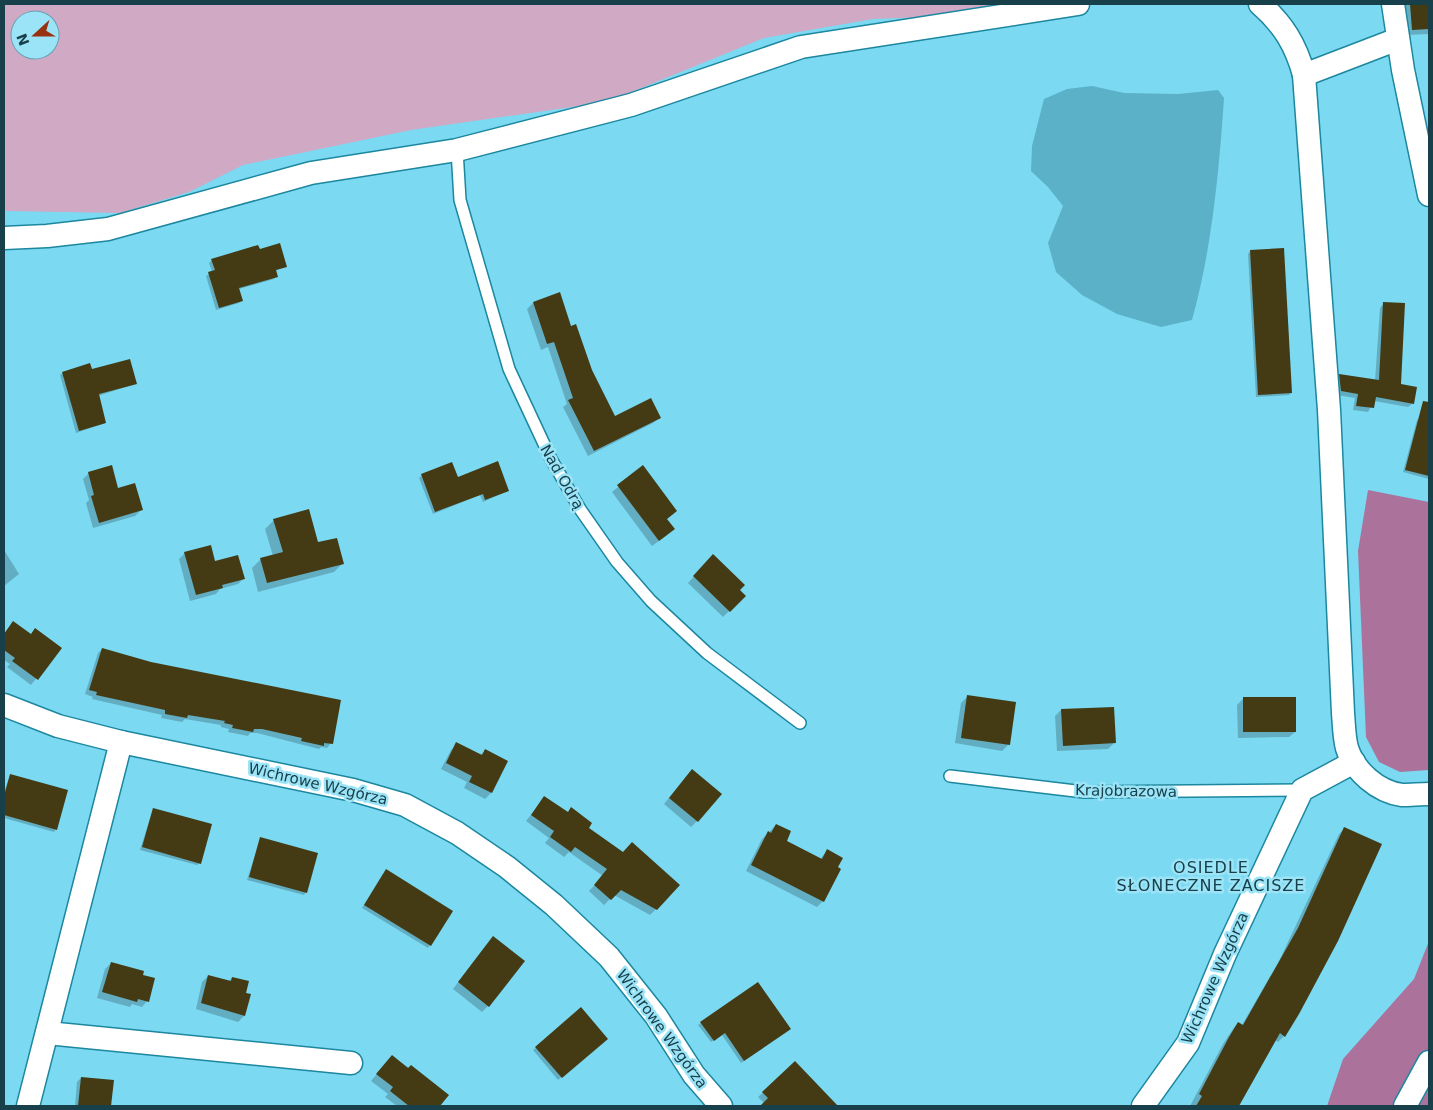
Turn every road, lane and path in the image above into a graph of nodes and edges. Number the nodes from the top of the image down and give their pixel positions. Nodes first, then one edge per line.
1 (1078, 4) edge
2 (1260, 4) edge
3 (1393, 4) edge
4 (1398, 39) junction
5 (1304, 75) junction
6 (457, 150) junction
7 (1429, 195) edge
8 (4, 238) edge
9 (4, 705) edge
10 (800, 723) dead end
11 (121, 742) junction
12 (1354, 762) junction
13 (950, 776) dead end
14 (1302, 790) junction
15 (1429, 794) edge
16 (47, 1033) junction
17 (1429, 1062) edge
18 (351, 1064) dead end
19 (28, 1106) edge
20 (721, 1106) edge
21 (1144, 1106) edge
22 (1405, 1106) edge

1 - 6 street
2 - 5 street
3 - 4 street
4 - 5 street
4 - 7 street
5 - 12 street
6 - 8 street
6 - 10 lane, Nad Odrą
9 - 11 street, Wichrowe Wzgórza
11 - 16 street
11 - 20 street, Wichrowe Wzgórza
12 - 14 street
12 - 15 street
13 - 14 lane, Krajobrazowa
14 - 21 street, Wichrowe Wzgórza
16 - 18 street
16 - 19 street
17 - 22 street

